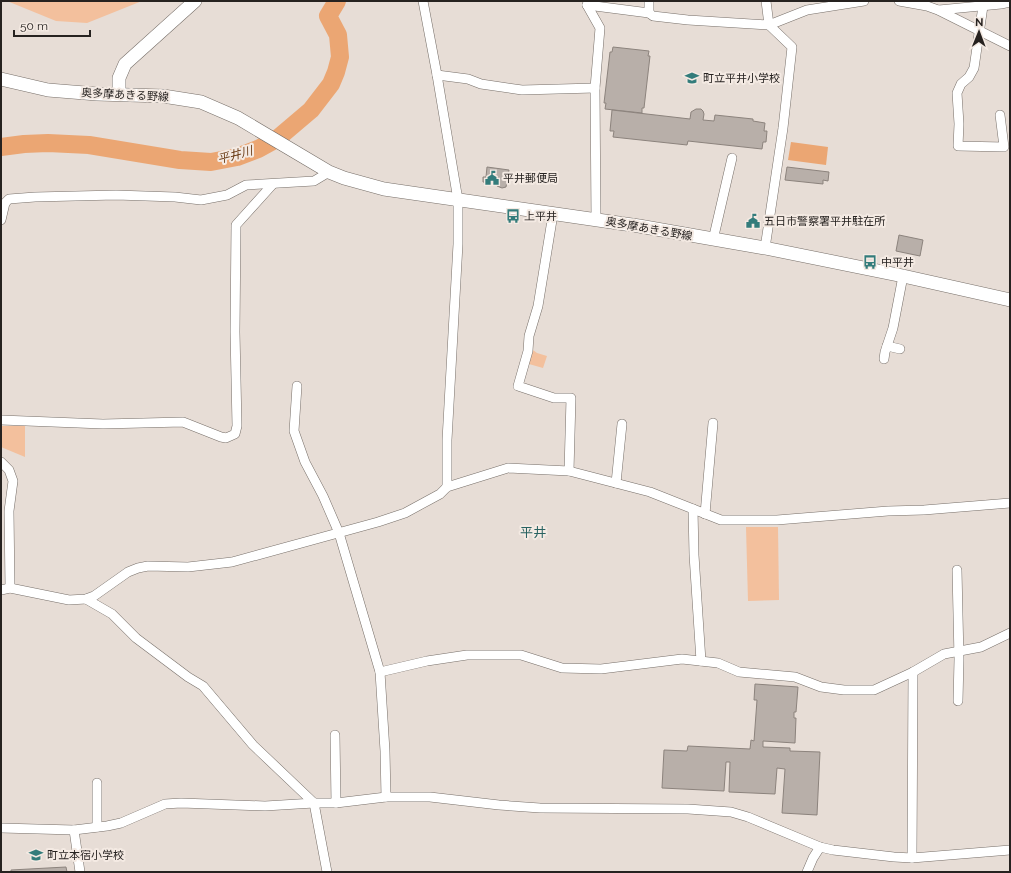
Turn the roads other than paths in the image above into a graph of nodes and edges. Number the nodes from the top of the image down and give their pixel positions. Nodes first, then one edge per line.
1 (195, 1) edge
2 (649, 1) edge
3 (766, 1) edge
4 (864, 1) edge
5 (899, 1) edge
6 (1010, 2) edge
7 (423, 3) edge
8 (983, 6) junction
9 (938, 10) junction
10 (649, 13) junction
11 (769, 25) junction
12 (979, 30) junction
13 (1010, 46) edge
14 (437, 75) junction
15 (1, 79) edge
16 (595, 88) junction
17 (119, 94) junction
18 (1000, 115) dead end
19 (732, 158) dead end
20 (329, 172) junction
21 (273, 184) junction
22 (458, 200) junction
23 (553, 214) junction
24 (1, 220) edge
25 (596, 220) junction
26 (712, 240) junction
27 (765, 248) junction
28 (903, 276) junction
29 (1010, 300) edge
30 (887, 346) junction
31 (900, 349) dead end
32 (884, 359) dead end
33 (297, 386) dead end
34 (1, 420) edge
35 (714, 423) dead end
36 (622, 424) dead end
37 (1, 462) edge
38 (569, 471) junction
39 (616, 483) junction
40 (447, 487) junction
41 (1010, 503) edge
42 (693, 509) junction
43 (705, 514) junction
44 (339, 533) junction
45 (957, 570) dead end
46 (5, 589) edge
47 (86, 599) junction
48 (1010, 633) edge
49 (958, 651) junction
50 (701, 661) junction
51 (380, 672) junction
52 (912, 672) junction
53 (958, 701) dead end
54 (335, 735) dead end
55 (97, 783) dead end
56 (386, 797) junction
57 (314, 803) junction
58 (336, 803) junction
59 (97, 827) junction
60 (1, 828) edge
61 (74, 830) junction
62 (820, 847) junction
63 (1010, 850) edge
64 (912, 858) junction
65 (80, 872) edge
66 (327, 872) edge
67 (807, 872) edge

1 - 17 main road
2 - 10 street
3 - 11 street
4 - 11 street
5 - 9 street
6 - 8 street
7 - 14 street
8 - 9 street
8 - 12 street
9 - 12 street
10 - 11 street
10 - 16 street
11 - 27 street
12 - 13 street
12 - 18 street
14 - 16 street
14 - 22 street
15 - 17 main road, 奥多摩あきる野線
16 - 25 street
17 - 20 main road, 奥多摩あきる野線
19 - 26 street
20 - 21 street
20 - 22 main road, 奥多摩あきる野線
21 - 24 street
21 - 34 street
22 - 23 main road, 奥多摩あきる野線
22 - 40 street
23 - 25 main road, 奥多摩あきる野線
23 - 38 street
25 - 26 main road, 奥多摩あきる野線
26 - 27 main road, 奥多摩あきる野線
27 - 28 main road, 奥多摩あきる野線
28 - 29 main road, 奥多摩あきる野線
28 - 30 street
30 - 31 street
30 - 32 street
33 - 44 street
35 - 43 street
36 - 39 street
37 - 46 street
38 - 39 street
38 - 40 street
39 - 42 street
40 - 44 street
41 - 43 street
42 - 43 street
42 - 50 street
44 - 47 street
44 - 51 street
45 - 49 street
46 - 47 street
47 - 57 street
48 - 49 street
49 - 52 street
49 - 53 street
50 - 51 street
50 - 52 street
51 - 56 street
52 - 64 street
54 - 58 street
55 - 59 street
56 - 58 street
56 - 62 street
57 - 58 street
57 - 59 street
57 - 66 street
59 - 61 street
60 - 61 street
61 - 65 street
62 - 64 street
62 - 67 street
63 - 64 street

